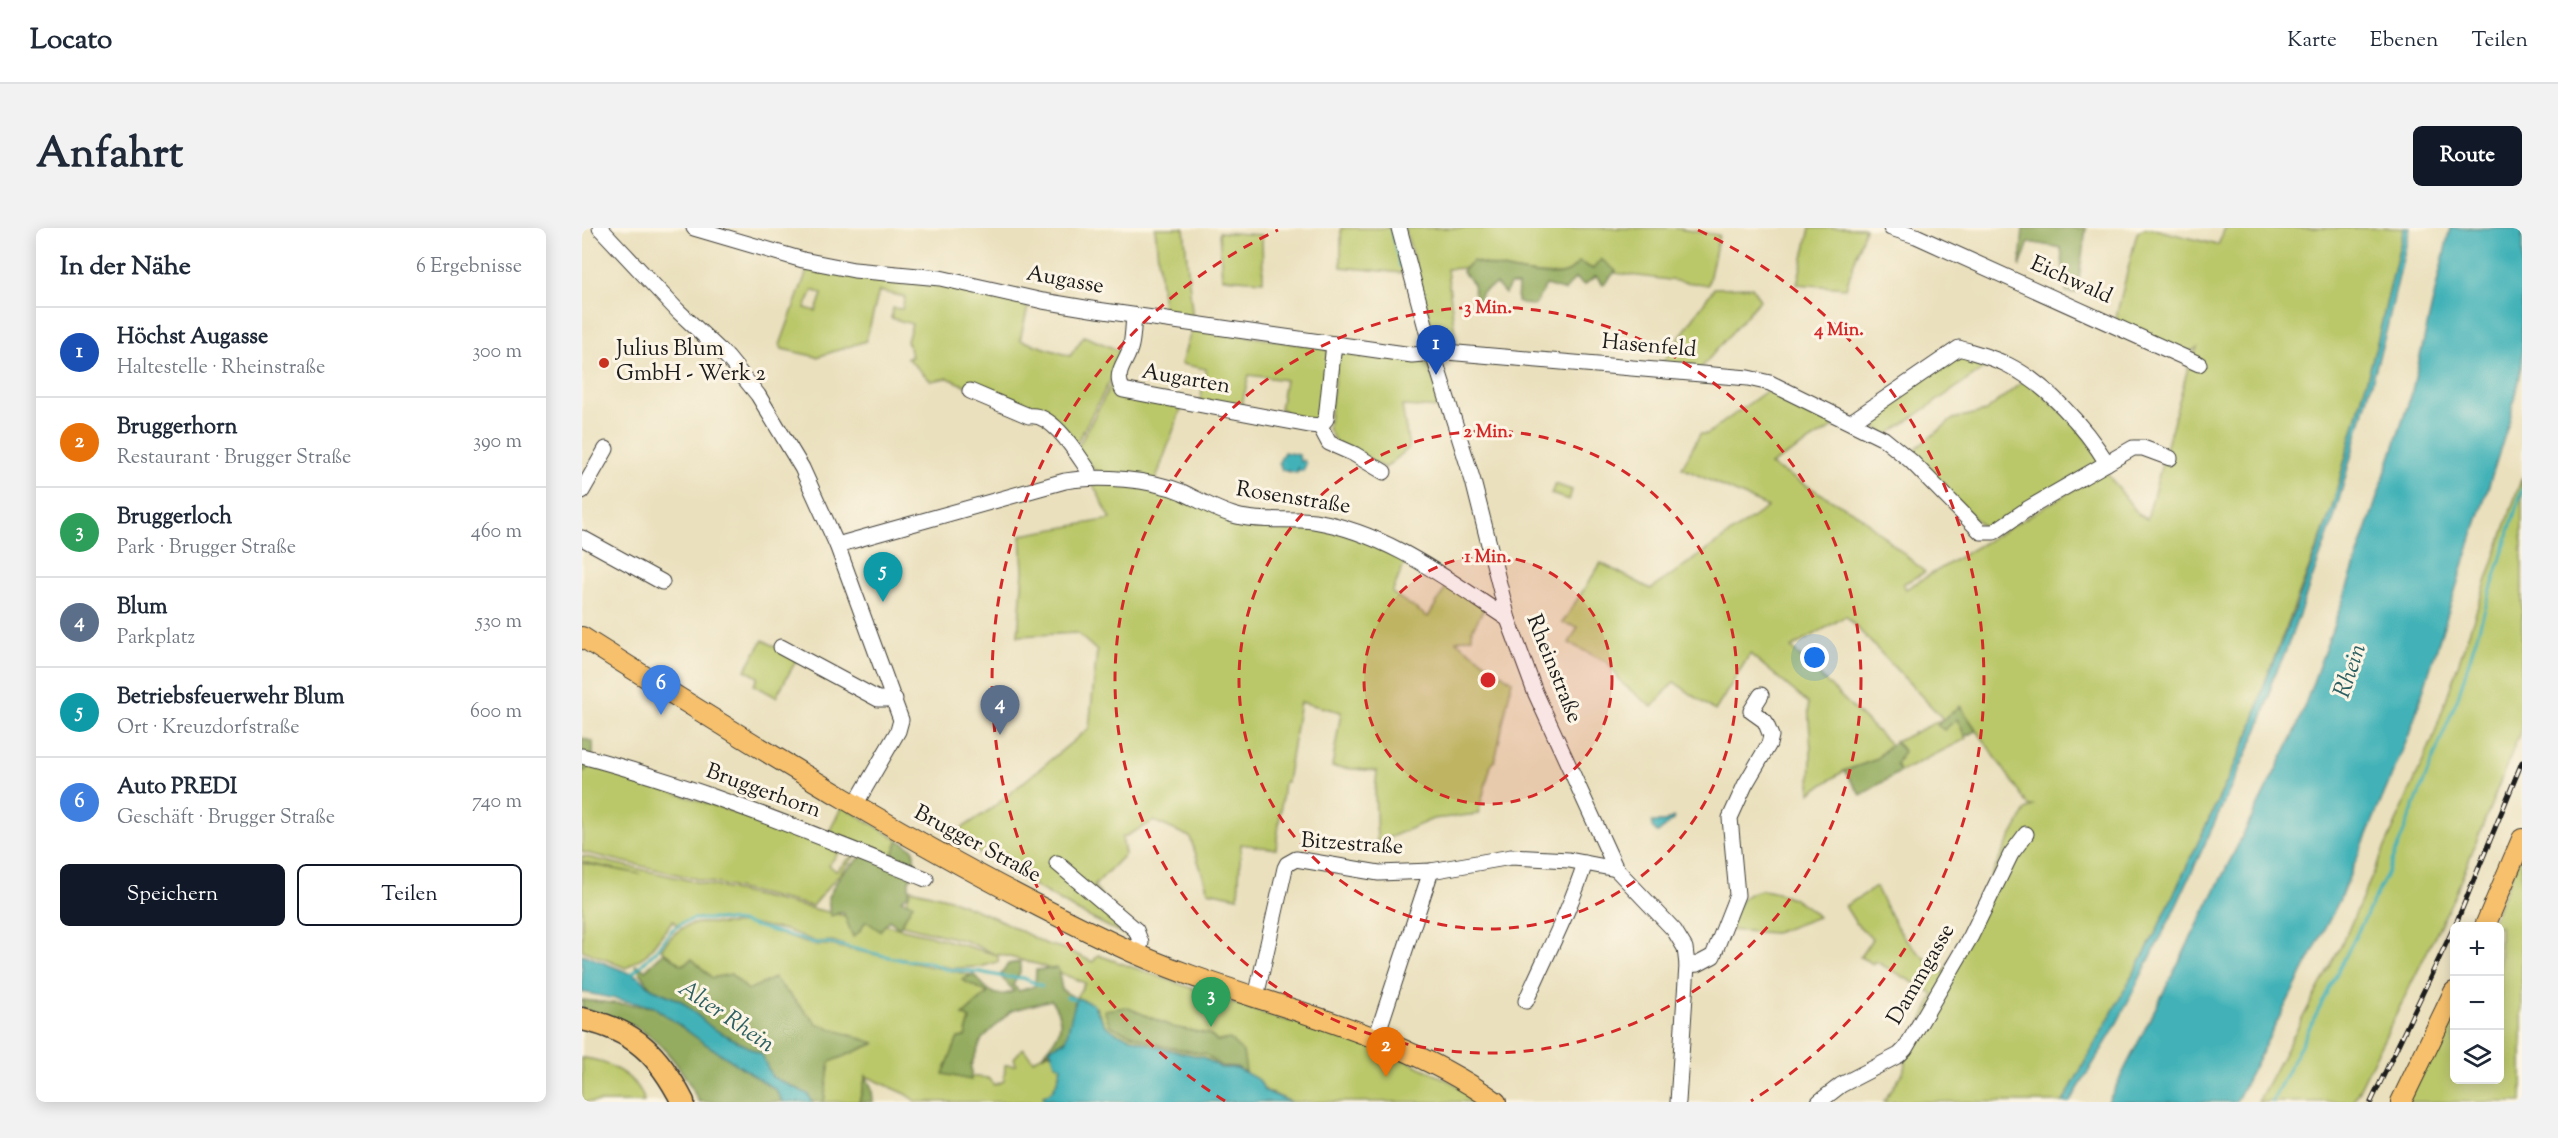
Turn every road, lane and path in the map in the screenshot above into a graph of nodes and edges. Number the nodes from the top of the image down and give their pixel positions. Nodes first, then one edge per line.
1 (600, 228) edge
2 (694, 228) edge
3 (1399, 228) edge
4 (1891, 228) edge
5 (1915, 232) edge
6 (1134, 316) junction
7 (1334, 344) junction
8 (1433, 354) junction
9 (2199, 364) dead end
10 (970, 391) dead end
11 (1851, 422) junction
12 (1320, 426) junction
13 (606, 449) dead end
14 (2170, 458) dead end
15 (2107, 463) junction
16 (1384, 472) dead end
17 (1089, 477) junction
18 (582, 491) edge
19 (582, 538) edge
20 (837, 545) junction
21 (662, 582) dead end
22 (1508, 619) junction
23 (582, 637) edge
24 (781, 647) dead end
25 (1761, 695) dead end
26 (895, 699) junction
27 (582, 756) edge
28 (855, 805) junction
29 (2026, 834) dead end
30 (2522, 839) edge
31 (1586, 862) junction
32 (1058, 863) dead end
33 (1616, 869) junction
34 (1431, 871) junction
35 (926, 879) dead end
36 (2487, 922) edge
37 (1137, 954) junction
38 (1687, 964) junction
39 (1256, 997) junction
40 (2450, 1000) edge
41 (1526, 1001) dead end
42 (582, 1019) edge
43 (582, 1033) edge
44 (1376, 1038) junction
45 (665, 1102) edge
46 (683, 1102) edge
47 (1496, 1102) edge
48 (1677, 1102) edge
49 (1819, 1102) edge
50 (2401, 1102) edge

1 - 20 street
2 - 6 street, Augasse
3 - 8 street, Rheinstraße
4 - 5 street, Eichwald
5 - 9 street, Eichwald
6 - 7 street, Augasse
6 - 12 street, Augarten
7 - 8 street, Augasse
7 - 12 street
8 - 11 street, Hasenfeld
8 - 22 street, Rheinstraße
10 - 17 street
11 - 15 street, Hasenfeld
11 - 15 street
12 - 16 street
13 - 18 street
14 - 15 street, Hasenfeld
17 - 20 street, Rosenstraße
17 - 22 street, Rosenstraße
19 - 21 street
20 - 26 street
22 - 33 street, Rheinstraße
23 - 28 main road, Brugger Straße
24 - 26 street
25 - 38 street
26 - 28 street
27 - 35 street, Bruggerhorn
28 - 37 main road, Brugger Straße
29 - 49 street, Dammgasse
30 - 36 main road
31 - 33 street, Bitzestraße
31 - 34 street, Bitzestraße
31 - 41 street
32 - 37 street
33 - 38 street, Rheinstraße
34 - 39 street, Bitzestraße
34 - 44 street
37 - 39 main road, Brugger Straße
38 - 48 street, Rheinstraße
39 - 44 main road, Brugger Straße
40 - 50 main road
42 - 46 highway
43 - 45 highway
44 - 47 main road, Brugger Straße

